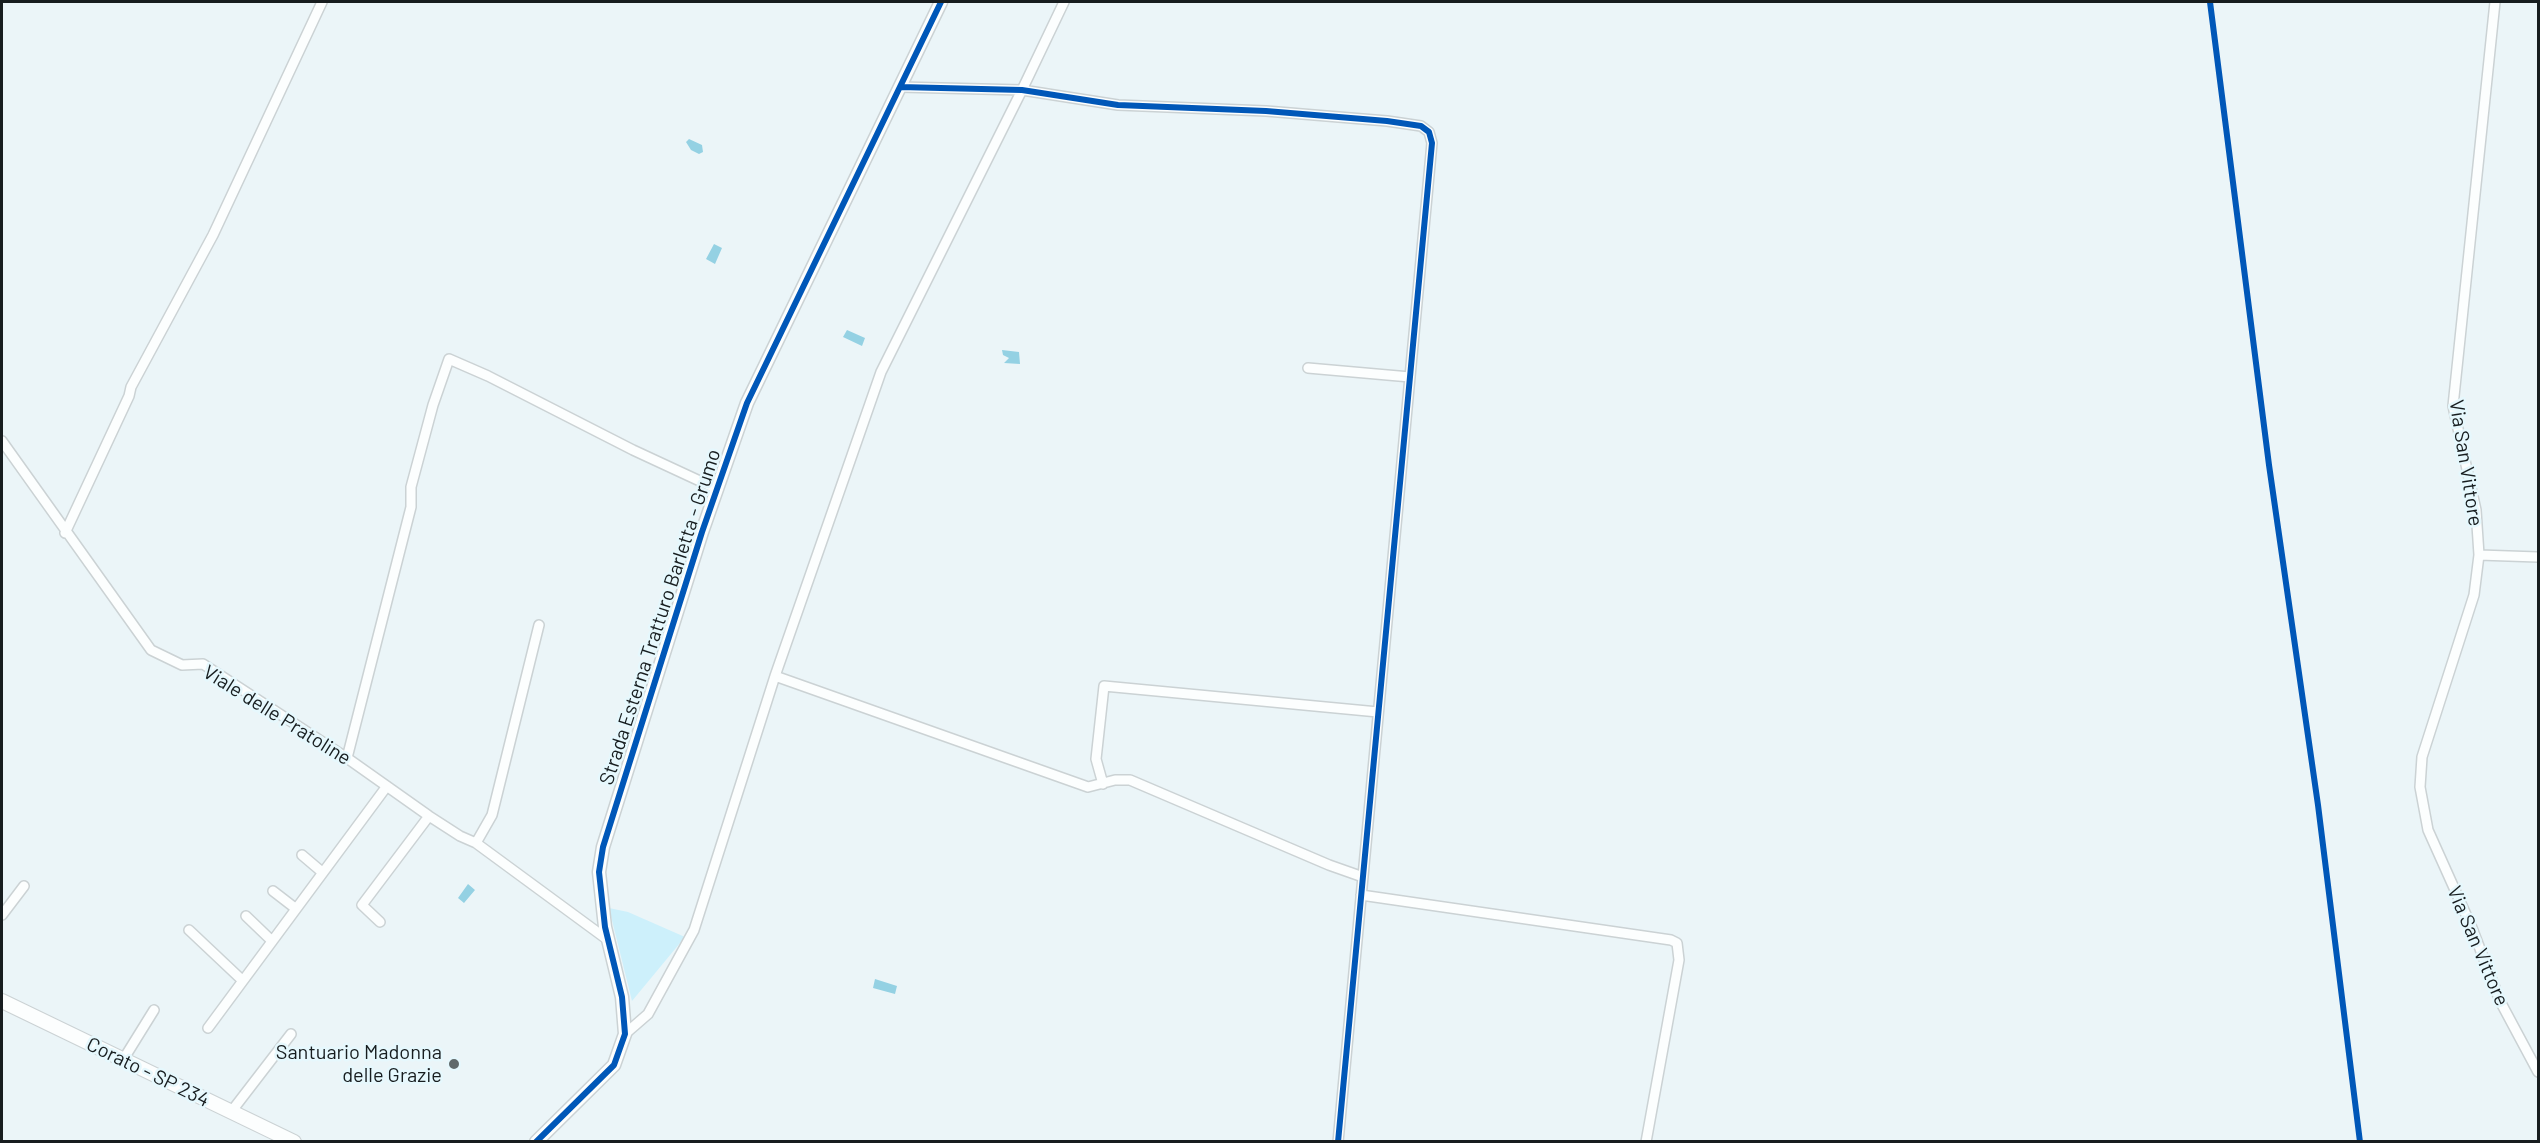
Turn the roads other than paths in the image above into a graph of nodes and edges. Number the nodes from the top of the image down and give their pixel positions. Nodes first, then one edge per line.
1 (322, 2) edge
2 (941, 2) edge
3 (1064, 2) edge
4 (2495, 2) edge
5 (900, 87) junction
6 (1022, 90) junction
7 (1308, 368) dead end
8 (1410, 377) junction
9 (2, 441) edge
10 (717, 489) junction
11 (65, 533) junction
12 (2479, 555) junction
13 (2538, 557) edge
14 (538, 625) dead end
15 (775, 676) junction
16 (1378, 712) junction
17 (347, 758) junction
18 (1103, 784) junction
19 (387, 786) junction
20 (429, 816) junction
21 (476, 843) junction
22 (302, 855) dead end
23 (322, 872) junction
24 (1363, 877) junction
25 (24, 886) dead end
26 (273, 891) dead end
27 (1361, 895) junction
28 (295, 908) junction
29 (2, 915) edge
30 (246, 916) dead end
31 (380, 922) dead end
32 (189, 930) dead end
33 (271, 940) junction
34 (608, 940) junction
35 (242, 980) junction
36 (2, 1001) edge
37 (154, 1010) dead end
38 (208, 1028) dead end
39 (291, 1034) dead end
40 (626, 1034) junction
41 (123, 1060) junction
42 (2538, 1072) edge
43 (231, 1112) junction
44 (294, 1142) edge
45 (536, 1142) edge
46 (1338, 1142) edge
47 (1646, 1142) edge

1 - 11 street
2 - 5 street, Strada Esterna Tratturo Barletta - Grumo
3 - 6 street
4 - 12 street, Via San Vittore
5 - 6 street
5 - 10 street, Strada Esterna Tratturo Barletta - Grumo
6 - 8 street
6 - 15 street
7 - 8 street
8 - 16 street
9 - 11 street, Viale delle Pratoline
10 - 17 street
10 - 34 street, Strada Esterna Tratturo Barletta - Grumo
11 - 17 street, Viale delle Pratoline
12 - 13 street
12 - 42 street, Via San Vittore
14 - 21 street
15 - 18 street
15 - 40 street
16 - 18 street
16 - 24 street
17 - 19 street, Viale delle Pratoline
18 - 24 street
19 - 20 street, Viale delle Pratoline
19 - 23 street
20 - 21 street, Viale delle Pratoline
20 - 31 street
21 - 34 street, Viale delle Pratoline
22 - 23 street
23 - 28 street
24 - 27 street
25 - 29 street
26 - 28 street
27 - 46 street
27 - 47 street
28 - 33 street
30 - 33 street
32 - 35 street
33 - 35 street
34 - 40 street, Strada Esterna Tratturo Barletta - Grumo
35 - 38 street
36 - 41 main road, Corato - SP 234
37 - 41 street
39 - 43 street
40 - 45 street, Strada Esterna Tratturo Barletta - Grumo
41 - 43 main road, Corato - SP 234
43 - 44 main road, Corato - SP 234

